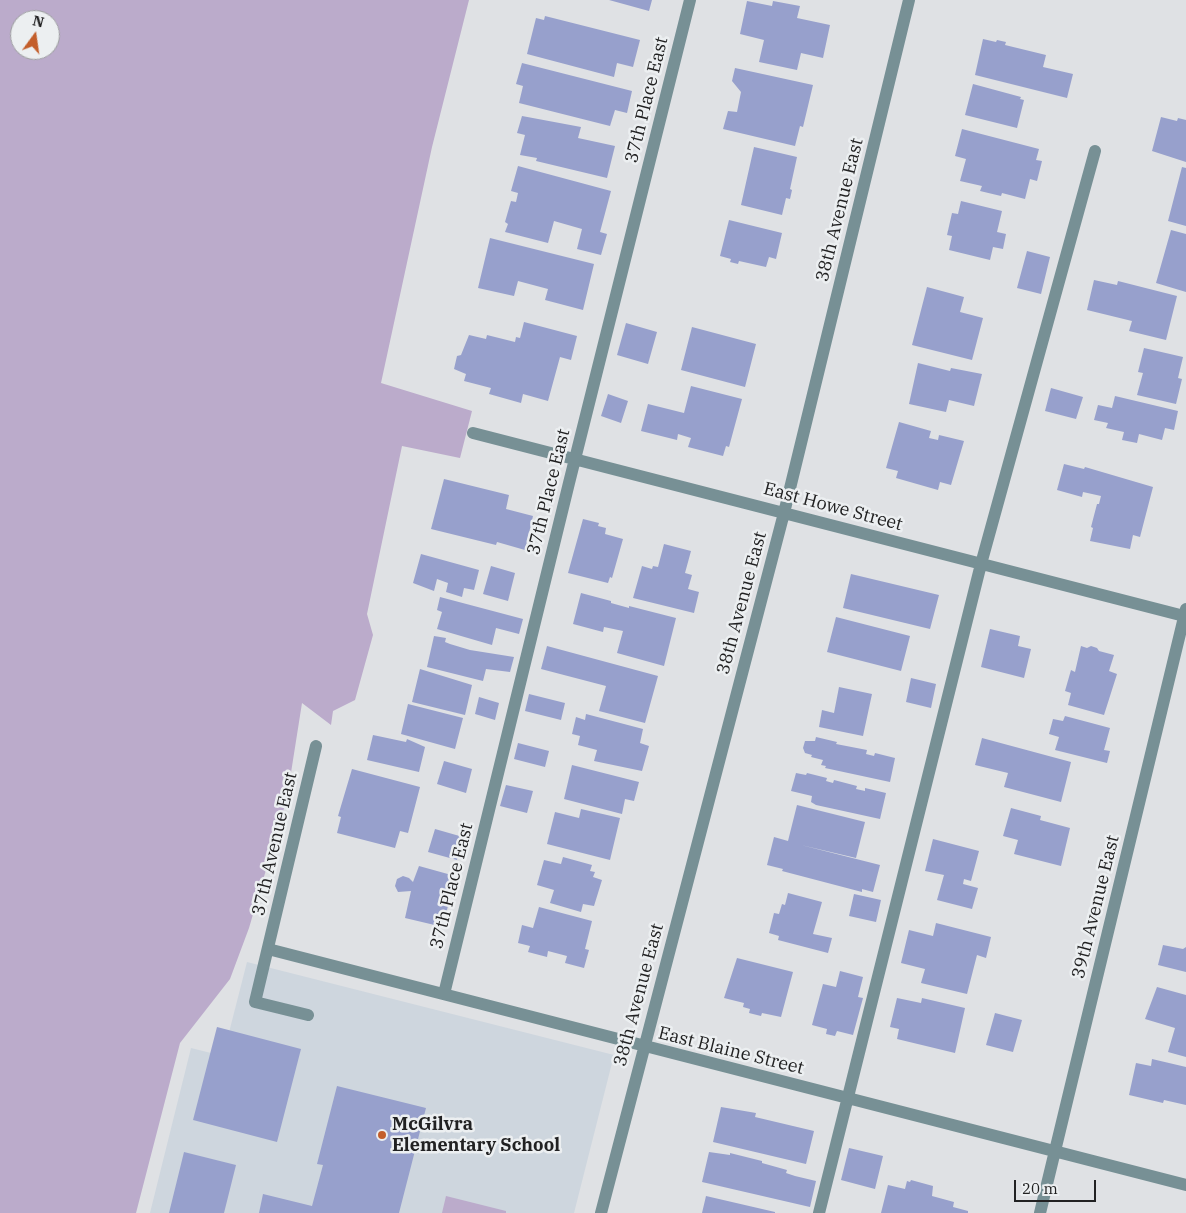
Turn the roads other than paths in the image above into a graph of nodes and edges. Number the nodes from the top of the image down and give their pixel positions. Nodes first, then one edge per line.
1 (690, 0) edge
2 (909, 0) edge
3 (1095, 151) dead end
4 (473, 433) dead end
5 (575, 459) junction
6 (784, 513) junction
7 (981, 564) junction
8 (1185, 612) edge
9 (316, 746) dead end
10 (268, 949) junction
11 (444, 994) junction
12 (308, 1015) dead end
13 (644, 1047) junction
14 (848, 1099) junction
15 (1056, 1152) junction
16 (1186, 1186) edge
17 (601, 1213) edge
18 (819, 1213) edge
19 (1040, 1213) edge

1 - 5 street, 37th Place East
2 - 6 street, 38th Avenue East
3 - 7 street
4 - 5 street, East Howe Street
5 - 6 street, East Howe Street
5 - 11 street, 37th Place East
6 - 7 street, East Howe Street
6 - 13 street, 38th Avenue East
7 - 8 street, East Howe Street
7 - 14 street
8 - 15 street, 39th Avenue East
9 - 10 street, 37th Avenue East
10 - 11 street, East Blaine Street
10 - 12 street, 37th Avenue East
11 - 13 street, East Blaine Street
13 - 14 street, East Blaine Street
13 - 17 street, 38th Avenue East
14 - 15 street, East Blaine Street
14 - 18 street
15 - 16 street, East Blaine Street
15 - 19 street, 39th Avenue East

